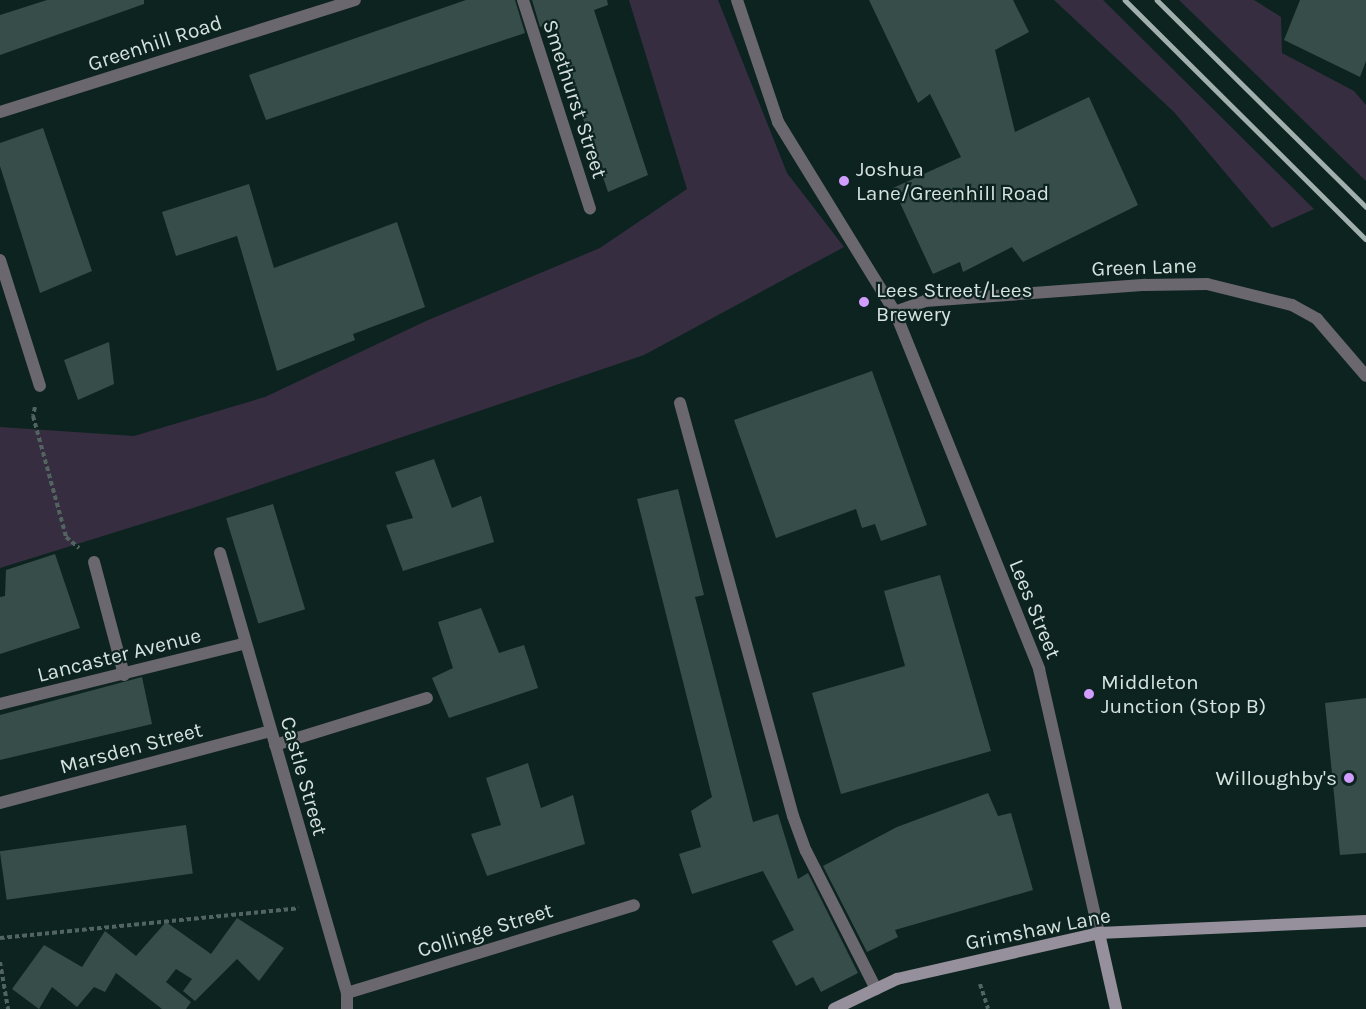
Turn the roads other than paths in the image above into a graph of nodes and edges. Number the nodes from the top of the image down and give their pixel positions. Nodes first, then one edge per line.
1 (355, 0) edge
2 (523, 0) edge
3 (736, 0) edge
4 (0, 112) edge
5 (590, 209) dead end
6 (0, 260) edge
7 (895, 312) junction
8 (1366, 376) edge
9 (40, 386) dead end
10 (680, 403) dead end
11 (220, 554) dead end
12 (94, 562) dead end
13 (246, 643) junction
14 (124, 675) junction
15 (427, 698) dead end
16 (0, 704) edge
17 (271, 731) junction
18 (275, 745) junction
19 (0, 803) edge
20 (634, 905) dead end
21 (1366, 921) edge
22 (1099, 933) junction
23 (876, 989) junction
24 (347, 993) junction
25 (347, 1009) edge
26 (834, 1009) edge
27 (1116, 1009) edge

1 - 4 street, Greenhill Road
2 - 5 street, Smethurst Street
3 - 7 street, Lees Street
6 - 9 street
7 - 8 street, Green Lane
7 - 22 street, Lees Street
10 - 23 street
11 - 13 street, Castle Street
12 - 14 street
13 - 14 street, Lancaster Avenue
13 - 17 street, Castle Street
14 - 16 street, Lancaster Avenue
15 - 18 street
17 - 18 street, Castle Street
17 - 19 street, Marsden Street
18 - 24 street, Castle Street
20 - 24 street, Collinge Street
21 - 22 main road, Grimshaw Lane
22 - 23 main road, Grimshaw Lane
22 - 27 main road
23 - 26 main road, Grimshaw Lane
24 - 25 street, Castle Street

